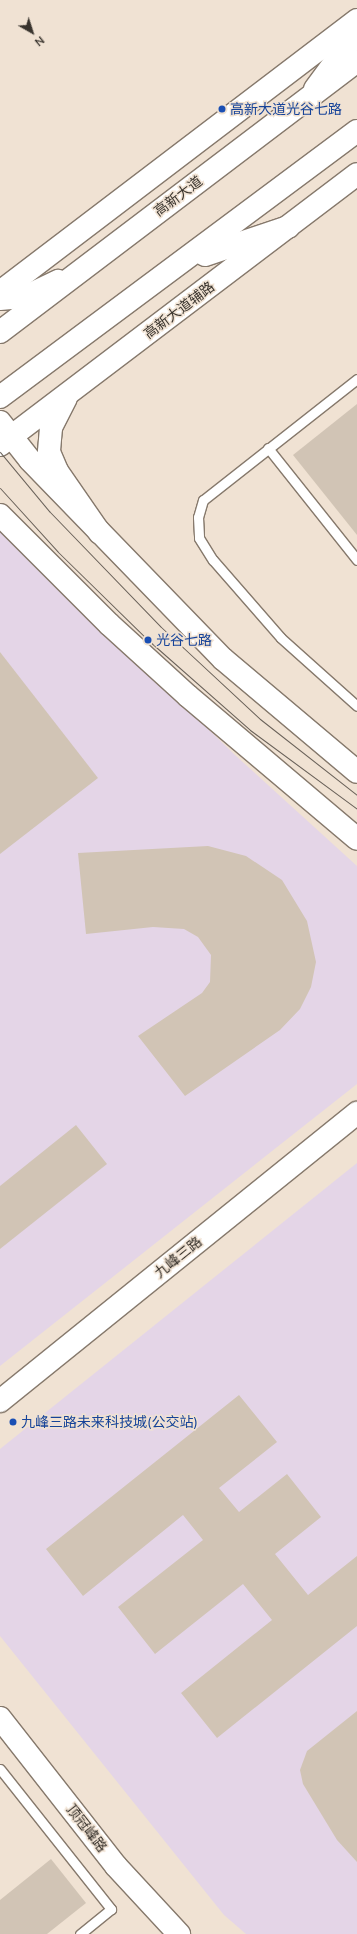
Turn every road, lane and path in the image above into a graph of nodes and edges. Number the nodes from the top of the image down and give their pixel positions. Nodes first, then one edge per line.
1 (357, 20) edge
2 (357, 32) edge
3 (357, 61) edge
4 (311, 96) junction
5 (357, 131) edge
6 (357, 174) edge
7 (288, 227) junction
8 (185, 262) junction
9 (83, 269) junction
10 (0, 292) edge
11 (0, 299) edge
12 (0, 332) edge
13 (357, 378) edge
14 (69, 393) junction
15 (0, 398) edge
16 (4, 435) edge
17 (268, 448) junction
18 (0, 515) edge
19 (100, 533) junction
20 (357, 560) edge
21 (357, 706) edge
22 (357, 772) edge
23 (357, 839) edge
24 (357, 1113) edge
25 (0, 1400) edge
26 (0, 1718) edge
27 (0, 1769) edge
28 (80, 1934) edge
29 (179, 1934) edge

1 - 10 main road
2 - 4 main road
3 - 4 main road, 高新大道
4 - 9 main road, 高新大道
5 - 8 main road
6 - 7 main road, 高新大道辅路
7 - 8 main road
7 - 14 main road, 高新大道辅路
8 - 15 main road
9 - 11 main road
9 - 12 main road, 高新大道
13 - 17 lane
14 - 16 main road, 高新大道辅路
14 - 19 main road
16 - 19 main road
17 - 20 lane
17 - 21 lane
18 - 23 main road
19 - 22 main road
24 - 25 main road, 九峰三路
26 - 29 main road, 顶冠峰路
27 - 28 lane

